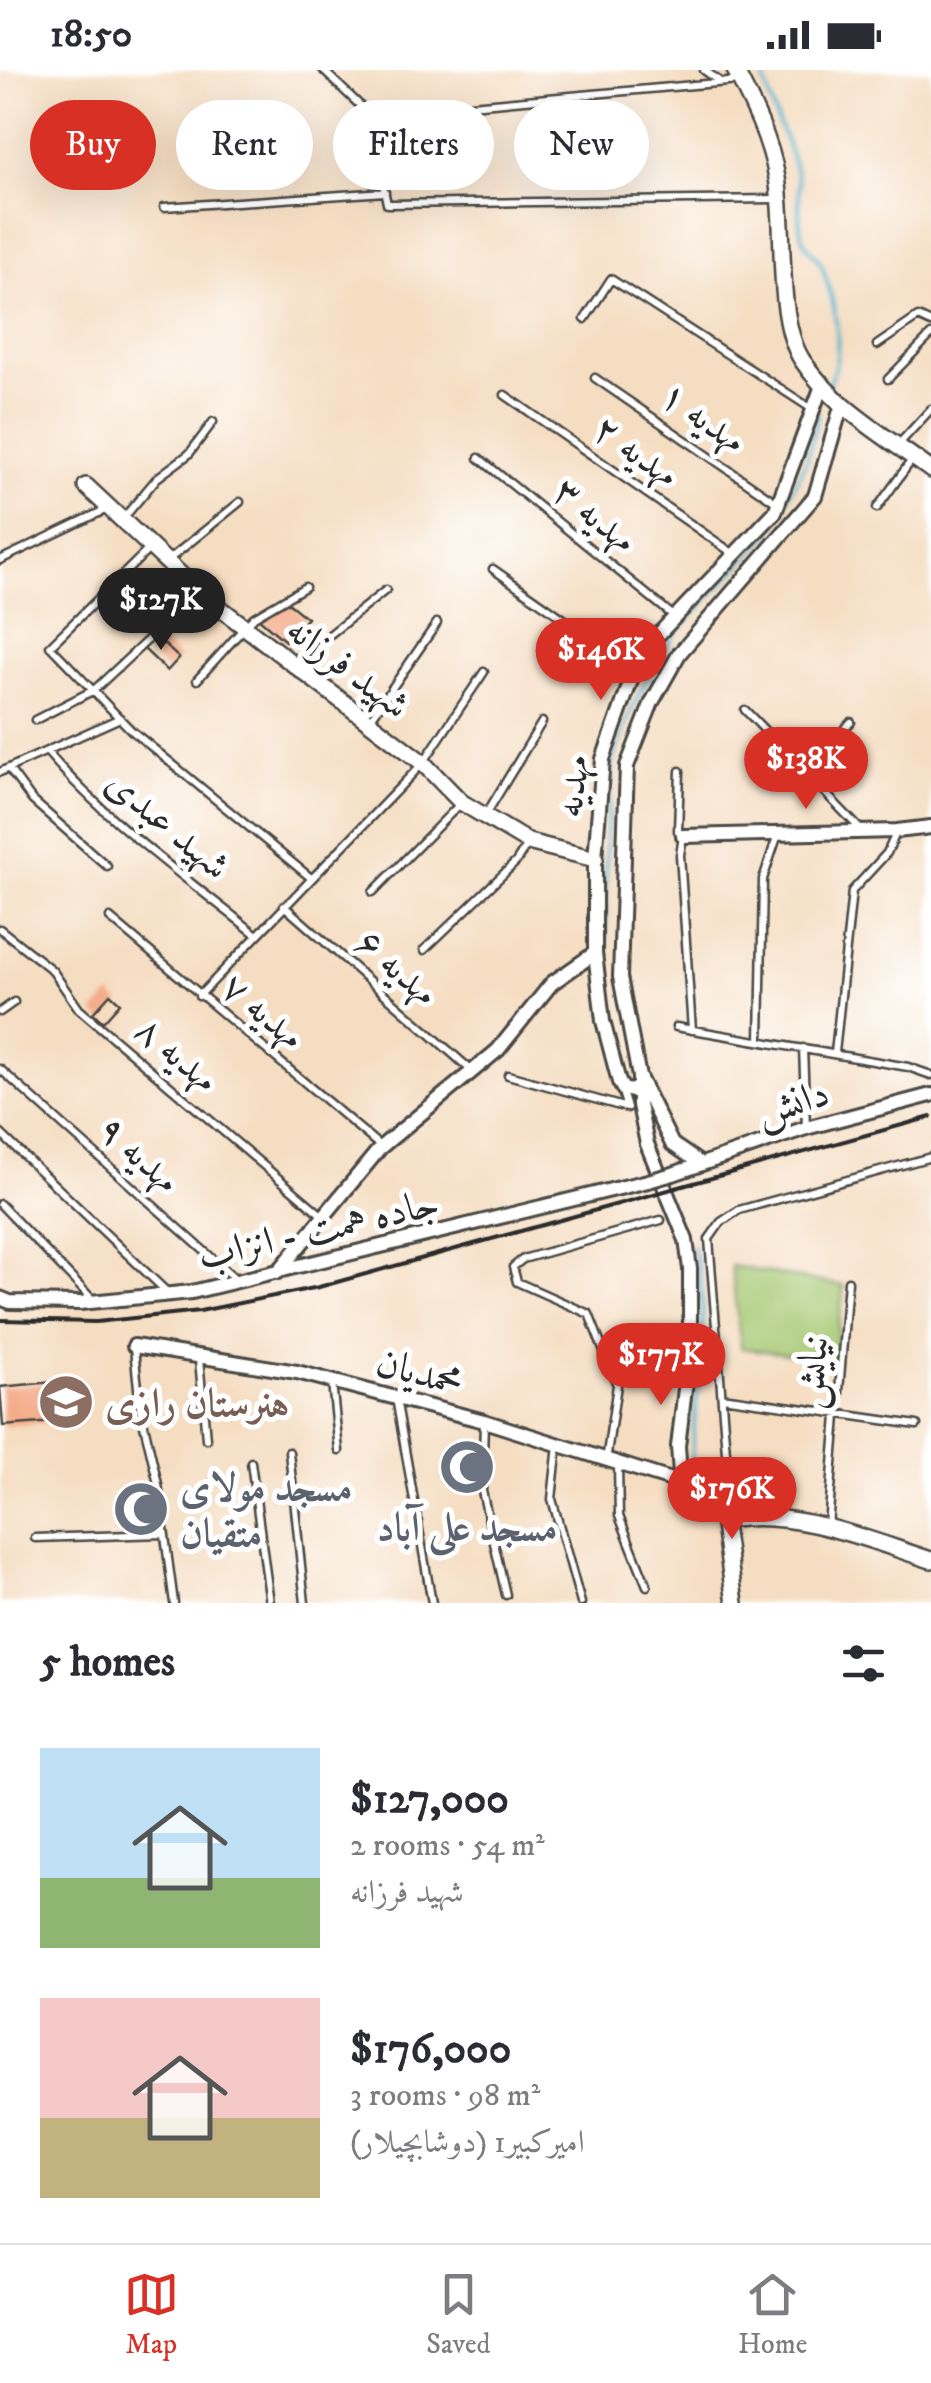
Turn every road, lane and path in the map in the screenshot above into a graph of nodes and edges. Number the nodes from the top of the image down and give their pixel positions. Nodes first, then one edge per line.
1 (323, 70) edge
2 (704, 70) edge
3 (738, 75) edge
4 (720, 82) junction
5 (355, 100) edge
6 (494, 103) edge
7 (384, 192) joint
8 (779, 198) junction
9 (164, 207) dead end
10 (585, 319) dead end
11 (931, 323) edge
12 (931, 334) edge
13 (877, 344) dead end
14 (595, 378) dead end
15 (888, 379) dead end
16 (825, 386) junction
17 (505, 395) dead end
18 (842, 404) junction
19 (813, 409) junction
20 (931, 409) edge
21 (213, 422) dead end
22 (898, 445) junction
23 (914, 457) junction
24 (479, 458) dead end
25 (931, 470) edge
26 (86, 486) dead end
27 (240, 502) dead end
28 (778, 504) junction
29 (876, 508) dead end
30 (108, 509) junction
31 (121, 520) junction
32 (150, 548) junction
33 (735, 555) junction
34 (0, 560) edge
35 (166, 562) junction
36 (493, 569) dead end
37 (305, 587) dead end
38 (386, 590) dead end
39 (199, 592) junction
40 (676, 617) junction
41 (437, 622) dead end
42 (246, 628) junction
43 (635, 669) junction
44 (304, 672) junction
45 (484, 672) dead end
46 (197, 680) dead end
47 (94, 690) junction
48 (745, 710) dead end
49 (120, 718) junction
50 (35, 720) dead end
51 (368, 722) junction
52 (542, 722) dead end
53 (851, 722) dead end
54 (48, 753) junction
55 (423, 763) junction
56 (4, 771) edge
57 (680, 771) dead end
58 (804, 771) junction
59 (461, 802) junction
60 (484, 817) junction
61 (931, 827) edge
62 (897, 831) junction
63 (863, 832) junction
64 (778, 834) junction
65 (683, 836) junction
66 (528, 842) junction
67 (595, 858) junction
68 (622, 860) junction
69 (106, 866) dead end
70 (311, 878) junction
71 (373, 892) dead end
72 (284, 906) junction
73 (110, 918) dead end
74 (0, 929) edge
75 (256, 935) junction
76 (424, 950) dead end
77 (595, 953) junction
78 (199, 996) junction
79 (14, 1002) dead end
80 (0, 1012) edge
81 (676, 1028) dead end
82 (692, 1030) junction
83 (760, 1041) junction
84 (804, 1048) junction
85 (834, 1053) junction
86 (0, 1069) edge
87 (472, 1070) junction
88 (508, 1074) dead end
89 (931, 1075) edge
90 (639, 1081) junction
91 (619, 1083) junction
92 (931, 1094) edge
93 (806, 1128) junction
94 (0, 1133) edge
95 (381, 1146) junction
96 (931, 1157) edge
97 (702, 1164) junction
98 (673, 1174) joint
99 (0, 1204) edge
100 (324, 1216) junction
101 (661, 1220) dead end
102 (276, 1274) junction
103 (848, 1281) dead end
104 (239, 1282) junction
105 (169, 1294) junction
106 (0, 1298) edge
107 (95, 1302) junction
108 (134, 1346) joint
109 (199, 1358) junction
110 (332, 1381) junction
111 (396, 1398) junction
112 (722, 1398) junction
113 (837, 1416) junction
114 (484, 1421) junction
115 (917, 1424) dead end
116 (206, 1439) dead end
117 (558, 1444) junction
118 (339, 1451) dead end
119 (289, 1452) dead end
120 (251, 1462) dead end
121 (612, 1463) junction
122 (684, 1484) junction
123 (728, 1511) junction
124 (828, 1527) junction
125 (163, 1534) junction
126 (35, 1538) dead end
127 (931, 1560) edge
128 (646, 1586) dead end
129 (506, 1595) dead end
130 (174, 1603) edge
131 (270, 1603) edge
132 (305, 1603) edge
133 (432, 1603) edge
134 (581, 1603) edge
135 (735, 1603) edge

1 - 5 lane
2 - 4 lane
3 - 4 lane
3 - 8 street
4 - 6 lane
7 - 8 lane
7 - 9 lane
8 - 16 street
10 - 19 lane
11 - 13 lane
12 - 15 lane
14 - 28 lane, مهدیه ۱
16 - 18 street
16 - 19 street, مهدیه
17 - 33 lane, مهدیه ۲
18 - 22 street
18 - 68 street
19 - 28 street, مهدیه
20 - 22 lane
21 - 31 lane
22 - 23 street
23 - 25 street
23 - 29 lane
24 - 40 lane, مهدیه ۳
26 - 30 street, شهید فرزانه
27 - 35 lane
28 - 33 street, مهدیه
30 - 31 street, شهید فرزانه
30 - 34 lane
31 - 32 street, شهید فرزانه
32 - 35 street, شهید فرزانه
32 - 47 lane
33 - 40 street, مهدیه
35 - 39 street, شهید فرزانه
36 - 43 lane
37 - 42 lane
38 - 44 lane
39 - 42 street, شهید فرزانه
39 - 47 lane
40 - 43 street, مهدیه
41 - 51 lane
42 - 44 street, شهید فرزانه
42 - 46 lane
43 - 67 street, مهدیه
44 - 51 street, شهید فرزانه
45 - 55 lane
47 - 49 lane
47 - 50 lane
48 - 58 lane
49 - 54 lane
49 - 70 lane
51 - 55 street, شهید فرزانه
52 - 60 lane
53 - 58 lane
54 - 56 lane
54 - 75 lane, شهید عبدی
55 - 59 street, شهید فرزانه
55 - 70 lane
56 - 69 lane
57 - 65 lane
58 - 63 lane
59 - 60 street, شهید فرزانه
59 - 71 lane
60 - 66 street, شهید فرزانه
61 - 62 street
62 - 63 street
62 - 85 lane
63 - 64 street
64 - 65 street
64 - 83 lane
65 - 82 lane
66 - 67 street, شهید فرزانه
66 - 76 lane
67 - 68 street
67 - 77 street, مهدیه
68 - 90 street
70 - 72 lane
72 - 75 lane
72 - 87 lane, مهدیه ۶
73 - 78 lane, مهدیه ۷
74 - 100 lane, مهدیه ۸
75 - 78 lane
77 - 87 street
77 - 91 street, مهدیه
78 - 95 lane, مهدیه ۷
79 - 80 lane
81 - 82 lane
82 - 83 lane
83 - 84 lane
84 - 85 lane
84 - 93 lane
85 - 89 lane
86 - 104 lane, مهدیه ۹
87 - 95 street
88 - 91 lane
90 - 91 street
90 - 97 street
90 - 122 street
92 - 93 street, دانش
93 - 97 street, دانش
94 - 105 lane
95 - 100 street
96 - 112 lane
97 - 98 street, دانش
98 - 102 street, جاده همت - انزاب, bridge
99 - 107 lane
100 - 102 street
101 - 121 lane
102 - 104 street, جاده همت - انزاب
103 - 113 lane, نیایش
104 - 105 street, جاده همت - انزاب
105 - 107 street, جاده همت - انزاب
106 - 107 street, جاده همت - انزاب
108 - 109 street, محمدیان
108 - 125 lane
109 - 110 street, محمدیان
109 - 116 lane
110 - 111 street, محمدیان
110 - 118 lane
111 - 114 street, محمدیان
111 - 133 lane
112 - 113 lane
112 - 123 lane
113 - 115 lane
113 - 124 lane, نیایش
114 - 117 street, محمدیان
114 - 129 lane
117 - 121 street, محمدیان
117 - 134 lane
119 - 132 lane
120 - 131 lane
121 - 122 street, محمدیان
121 - 128 lane
122 - 123 street
123 - 124 street
123 - 135 street
124 - 127 street
125 - 126 lane
125 - 130 lane

